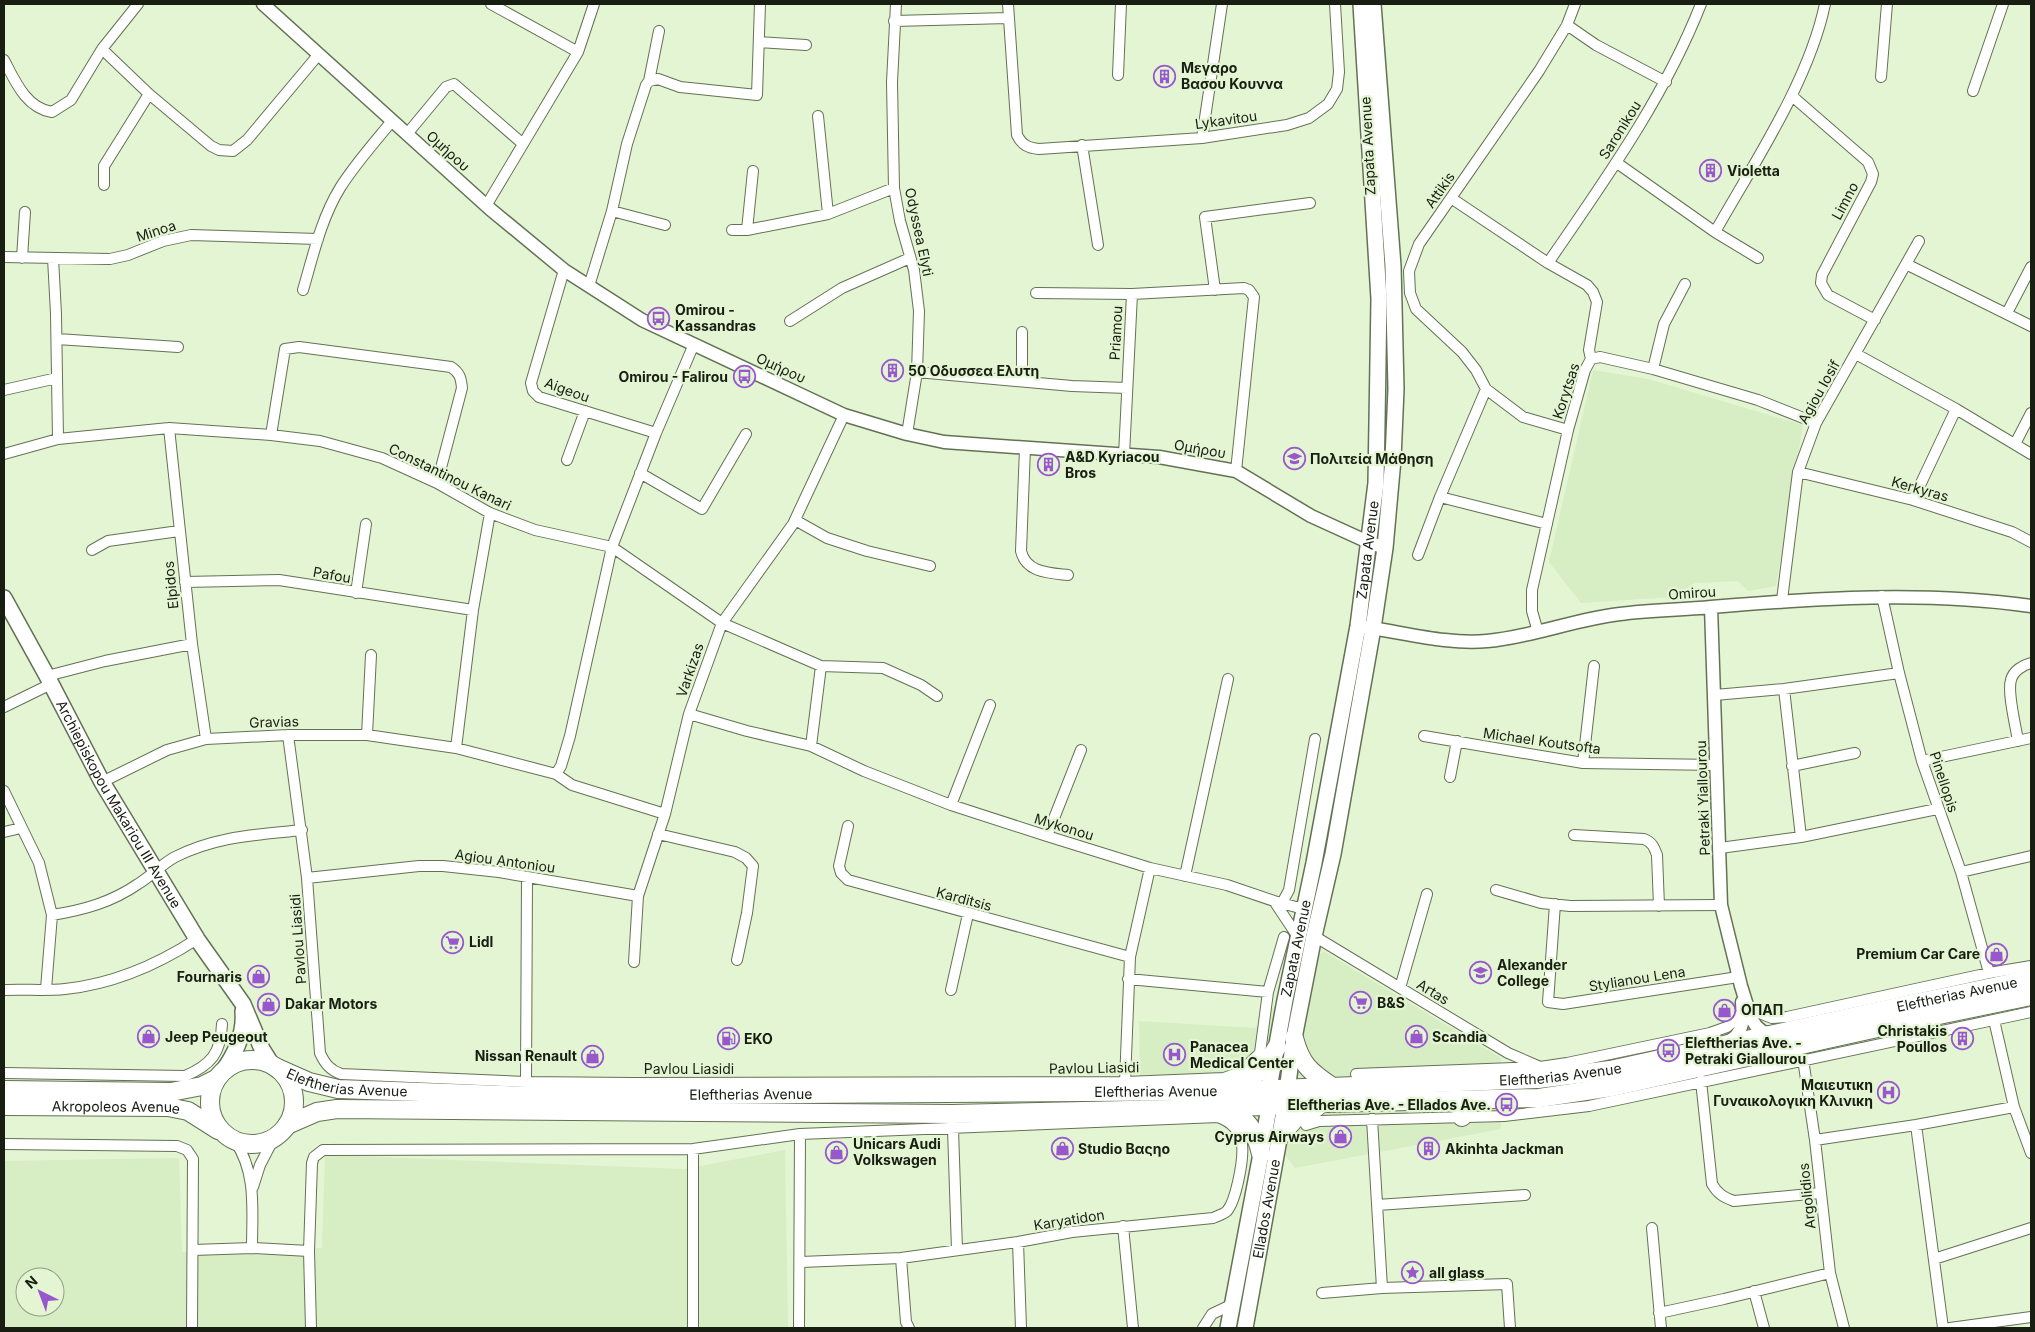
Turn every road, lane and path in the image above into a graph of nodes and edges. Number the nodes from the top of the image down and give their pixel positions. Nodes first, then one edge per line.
1 (138, 4) edge
2 (263, 4) edge
3 (491, 4) edge
4 (594, 4) edge
5 (760, 4) edge
6 (896, 4) edge
7 (1008, 4) edge
8 (1121, 4) edge
9 (1222, 4) edge
10 (1335, 4) edge
11 (1361, 4) edge
12 (1373, 4) edge
13 (1575, 4) edge
14 (1701, 4) edge
15 (1825, 4) edge
16 (1887, 4) edge
17 (2003, 4) edge
18 (1008, 18) junction
19 (894, 21) junction
20 (1567, 25) junction
21 (659, 31) dead end
22 (758, 42) junction
23 (806, 45) dead end
24 (102, 49) junction
25 (578, 52) junction
26 (318, 54) junction
27 (4, 60) edge
28 (1118, 75) dead end
29 (1881, 77) dead end
30 (649, 81) junction
31 (1666, 82) junction
32 (1973, 91) dead end
33 (149, 94) junction
34 (1792, 96) junction
35 (818, 116) dead end
36 (392, 121) junction
37 (407, 134) junction
38 (1202, 138) junction
39 (523, 144) junction
40 (1082, 145) junction
41 (1617, 163) junction
42 (753, 170) dead end
43 (104, 185) dead end
44 (894, 188) junction
45 (1451, 198) junction
46 (1310, 203) dead end
47 (486, 206) junction
48 (612, 211) junction
49 (25, 212) dead end
50 (828, 214) junction
51 (665, 225) dead end
52 (732, 230) dead end
53 (746, 230) junction
54 (1715, 232) junction
55 (318, 239) junction
56 (1919, 241) dead end
57 (1098, 245) dead end
58 (4, 257) edge
59 (22, 258) junction
60 (53, 258) junction
61 (910, 258) junction
62 (1758, 258) dead end
63 (1548, 263) junction
64 (1906, 264) junction
65 (2031, 266) edge
66 (564, 270) junction
67 (1685, 284) dead end
68 (589, 286) junction
69 (303, 290) dead end
70 (1215, 290) junction
71 (1036, 293) dead end
72 (1132, 294) junction
73 (2007, 313) junction
74 (1875, 320) junction
75 (790, 321) dead end
76 (2031, 326) edge
77 (1022, 332) dead end
78 (57, 339) junction
79 (694, 344) junction
80 (178, 347) dead end
81 (1856, 354) junction
82 (1591, 359) junction
83 (1653, 369) junction
84 (917, 372) junction
85 (57, 378) junction
86 (1022, 381) junction
87 (1127, 388) junction
88 (1486, 389) junction
89 (4, 390) edge
90 (1956, 409) junction
91 (586, 411) junction
92 (2031, 413) edge
93 (844, 415) junction
94 (1816, 423) junction
95 (169, 428) junction
96 (1568, 430) junction
97 (656, 433) junction
98 (746, 434) dead end
99 (907, 434) junction
100 (270, 435) junction
101 (58, 439) junction
102 (2015, 444) junction
103 (1025, 448) junction
104 (4, 454) edge
105 (2031, 454) edge
106 (1124, 455) junction
107 (567, 460) dead end
108 (1236, 471) junction
109 (1798, 472) junction
110 (640, 473) junction
111 (437, 483) junction
112 (1440, 497) junction
113 (1913, 500) junction
114 (490, 514) junction
115 (795, 520) junction
116 (366, 524) dead end
117 (1547, 524) junction
118 (179, 531) junction
119 (1368, 542) junction
120 (2031, 542) edge
121 (612, 547) junction
122 (1385, 548) junction
123 (92, 550) dead end
124 (1418, 555) dead end
125 (930, 566) dead end
126 (1068, 575) dead end
127 (185, 582) junction
128 (356, 593) junction
129 (1882, 596) junction
130 (4, 598) edge
131 (1782, 600) junction
132 (2031, 606) edge
133 (1711, 607) junction
134 (473, 610) junction
135 (722, 623) junction
136 (1358, 626) junction
137 (1373, 628) junction
138 (1538, 632) junction
139 (192, 644) junction
140 (372, 655) dead end
141 (2031, 663) edge
142 (821, 666) junction
143 (1594, 666) dead end
144 (1899, 673) junction
145 (1228, 679) dead end
146 (49, 680) junction
147 (1784, 689) junction
148 (1715, 695) junction
149 (937, 696) dead end
150 (990, 704) dead end
151 (4, 707) edge
152 (690, 714) junction
153 (288, 735) junction
154 (367, 735) junction
155 (1424, 736) dead end
156 (2031, 738) edge
157 (206, 739) junction
158 (1316, 739) dead end
159 (1457, 741) junction
160 (2018, 741) junction
161 (811, 746) junction
162 (456, 748) junction
163 (1082, 750) dead end
164 (1855, 753) dead end
165 (1922, 761) junction
166 (1582, 763) junction
167 (1717, 765) junction
168 (1792, 766) junction
169 (556, 774) junction
170 (1450, 777) dead end
171 (102, 782) junction
172 (4, 791) edge
173 (951, 805) junction
174 (1937, 809) junction
175 (665, 814) junction
176 (848, 826) dead end
177 (21, 828) junction
178 (302, 830) junction
179 (4, 832) edge
180 (658, 834) junction
181 (1574, 835) dead end
182 (1047, 836) junction
183 (1801, 837) junction
184 (1720, 848) junction
185 (2031, 856) edge
186 (1150, 868) junction
187 (155, 872) junction
188 (1961, 872) junction
189 (1185, 876) junction
190 (307, 878) junction
191 (527, 878) junction
192 (1496, 890) dead end
193 (1426, 894) dead end
194 (638, 896) junction
195 (1278, 902) junction
196 (1555, 904) junction
197 (1721, 905) junction
198 (1659, 906) junction
199 (1304, 907) junction
200 (968, 914) junction
201 (52, 915) junction
202 (1314, 936) junction
203 (1291, 937) junction
204 (197, 939) junction
205 (1130, 957) junction
206 (737, 960) dead end
207 (634, 962) dead end
208 (2031, 966) edge
209 (1988, 973) junction
210 (1128, 979) junction
211 (2031, 980) edge
212 (1740, 981) junction
213 (1400, 988) junction
214 (46, 989) junction
215 (4, 990) edge
216 (951, 990) dead end
217 (1268, 992) junction
218 (2031, 996) edge
219 (243, 1004) junction
220 (1746, 1012) junction
221 (2031, 1012) edge
222 (1994, 1020) junction
223 (222, 1024) dead end
224 (1777, 1034) junction
225 (1294, 1038) junction
226 (1277, 1047) junction
227 (1714, 1048) junction
228 (1803, 1059) junction
229 (274, 1066) junction
230 (1540, 1067) junction
231 (4, 1073) edge
232 (1356, 1074) dead end
233 (220, 1075) junction
234 (1701, 1081) junction
235 (526, 1082) junction
236 (698, 1082) junction
237 (1124, 1082) junction
238 (749, 1088) junction
239 (1278, 1088) junction
240 (4, 1090) edge
241 (1222, 1091) junction
242 (684, 1094) junction
243 (1329, 1095) junction
244 (4, 1106) edge
245 (1277, 1106) junction
246 (2014, 1107) junction
247 (1461, 1109) junction
248 (1216, 1113) junction
249 (1372, 1119) junction
250 (287, 1125) junction
251 (1306, 1125) dead end
252 (1916, 1125) junction
253 (953, 1129) junction
254 (800, 1134) junction
255 (1280, 1136) junction
256 (229, 1137) junction
257 (274, 1138) junction
258 (1815, 1140) junction
259 (4, 1144) edge
260 (693, 1149) junction
261 (2031, 1153) edge
262 (1261, 1154) junction
263 (253, 1189) junction
264 (1820, 1193) junction
265 (1525, 1194) dead end
266 (1377, 1205) junction
267 (1123, 1226) junction
268 (1652, 1228) dead end
269 (2031, 1228) edge
270 (1018, 1242) junction
271 (252, 1248) junction
272 (193, 1250) junction
273 (957, 1250) junction
274 (309, 1251) junction
275 (901, 1258) junction
276 (1934, 1259) junction
277 (801, 1262) junction
278 (1830, 1272) junction
279 (1382, 1288) junction
280 (1322, 1292) dead end
281 (1754, 1292) junction
282 (1233, 1304) junction
283 (1659, 1312) junction
284 (2031, 1316) edge
285 (192, 1328) edge
286 (312, 1328) edge
287 (693, 1328) edge
288 (799, 1328) edge
289 (908, 1328) edge
290 (1021, 1328) edge
291 (1133, 1328) edge
292 (1203, 1328) edge
293 (1228, 1328) edge
294 (1245, 1328) edge
295 (1510, 1328) edge
296 (1661, 1328) edge
297 (1764, 1328) edge
298 (1844, 1328) edge
299 (1943, 1328) edge
300 (1950, 1328) edge

1 - 24 street
2 - 26 street, Ομήρου
3 - 25 street
4 - 25 street
5 - 22 street
6 - 19 street, Odyssea Elyti
7 - 18 street
8 - 28 street
9 - 38 street
10 - 38 street, Lykavitou
11 - 119 main road, Zapata Avenue
12 - 122 main road, Zapata Avenue
13 - 20 street, Attikis
14 - 31 street, Saronikou
15 - 34 street
16 - 29 street
17 - 32 street
18 - 19 street
18 - 40 street, Lykavitou
19 - 44 street, Odyssea Elyti
20 - 31 street
20 - 45 street, Attikis
21 - 30 street
22 - 23 street
22 - 30 street
24 - 27 street
24 - 33 street
25 - 39 street
26 - 33 street
26 - 36 street, Ομήρου
30 - 48 street
31 - 41 street, Saronikou
33 - 43 street
34 - 54 street
34 - 74 street, Limno
35 - 50 street
36 - 37 street, Ομήρου
36 - 55 street
37 - 39 street
37 - 47 street, Ομήρου
38 - 40 street, Lykavitou
39 - 47 street
40 - 57 street
41 - 54 street
41 - 63 street, Saronikou
42 - 53 street
44 - 50 street
44 - 61 street, Odyssea Elyti
45 - 63 street
45 - 88 street, Attikis
46 - 70 street
47 - 66 street, Ομήρου
48 - 51 street
48 - 68 street
49 - 59 street
50 - 53 street
52 - 53 street
54 - 62 street
55 - 60 street, Minoa
55 - 69 street
56 - 64 street, Agiou Iosif
58 - 59 street, Minoa
59 - 60 street, Minoa
60 - 78 street
61 - 75 street
61 - 84 street, Odyssea Elyti
63 - 82 street
64 - 73 street
64 - 74 street, Agiou Iosif
65 - 73 street
66 - 68 street, Ομήρου
66 - 91 street, Aigeou
67 - 83 street
68 - 79 street, Ομήρου
70 - 72 street, Priamou
70 - 108 street, Priamou
71 - 72 street
72 - 87 street, Priamou
73 - 76 street
74 - 81 street, Agiou Iosif
77 - 86 street
78 - 80 street
78 - 85 street
79 - 93 street, Ομήρου
79 - 97 street
81 - 90 street
81 - 94 street, Agiou Iosif
82 - 83 street, Korytsas
82 - 96 street, Korytsas
83 - 94 street, Korytsas
84 - 86 street
84 - 99 street, Odyssea Elyti
85 - 89 street
85 - 101 street
86 - 87 street
87 - 106 street, Priamou
88 - 96 street, Attikis
88 - 112 street
90 - 102 street
90 - 113 street
91 - 97 street, Aigeou
91 - 107 street
92 - 102 street
93 - 99 street, Ομήρου
93 - 115 street, Varkizas
94 - 109 street, Agiou Iosif
95 - 100 street, Constantinou Kanari
95 - 101 street, Constantinou Kanari
95 - 118 street, Elpidos
96 - 117 street, Korytsas
97 - 110 street
98 - 110 street
99 - 103 street, Ομήρου
100 - 111 street, Constantinou Kanari
100 - 111 street
101 - 104 street, Constantinou Kanari
102 - 105 street
103 - 106 street, Ομήρου
103 - 126 street
106 - 108 street, Ομήρου
108 - 119 street, Ομήρου
109 - 113 street, Kerkyras
109 - 131 street, Agiou Iosif
110 - 121 street
111 - 114 street, Constantinou Kanari
112 - 117 street
112 - 124 street
113 - 120 street, Kerkyras
114 - 121 street, Constantinou Kanari
114 - 134 street
115 - 125 street
115 - 135 street, Varkizas
116 - 128 street
117 - 138 street, Korytsas
118 - 123 street
118 - 127 street, Elpidos
119 - 122 street, Ομήρου
119 - 136 main road, Zapata Avenue
121 - 135 street, Constantinou Kanari
121 - 169 street
122 - 137 main road, Zapata Avenue
127 - 128 street, Pafou
127 - 139 street, Elpidos
128 - 134 street, Pafou
129 - 131 street, Omirou
129 - 132 street, Omirou
129 - 144 street, Pinellopis
130 - 146 main road, Archiepiskopou Makariou III Avenue
131 - 133 street, Omirou
133 - 138 street, Omirou
133 - 148 street, Petraki Yiallourou
134 - 162 street
135 - 142 street, Constantinou Kanari
135 - 152 street, Varkizas
136 - 137 street, Omirou
136 - 199 main road, Zapata Avenue
137 - 138 street, Omirou
137 - 202 main road, Zapata Avenue
139 - 146 street
139 - 157 street, Elpidos
140 - 154 street
141 - 160 street
142 - 149 street, Constantinou Kanari
142 - 161 street
143 - 166 street
144 - 147 street
144 - 165 street, Pinellopis
145 - 189 street
146 - 151 street
146 - 171 main road, Archiepiskopou Makariou III Avenue
147 - 148 street
147 - 168 street
148 - 167 street, Petraki Yiallourou
150 - 173 street
152 - 161 street, Mykonou
152 - 175 street, Varkizas
153 - 154 street, Gravias
153 - 157 street, Gravias
153 - 178 street, Pavlou Liasidi
154 - 162 street, Gravias
155 - 159 street, Michael Koutsofta
156 - 160 street
157 - 171 street, Gravias
158 - 195 street
159 - 166 street, Michael Koutsofta
159 - 170 street
160 - 165 street
161 - 173 street, Mykonou
162 - 169 street, Gravias
163 - 182 street
164 - 168 street
165 - 174 street, Pinellopis
166 - 167 street, Michael Koutsofta
167 - 184 street, Petraki Yiallourou
168 - 183 street
169 - 175 street, Gravias
171 - 187 main road, Archiepiskopou Makariou III Avenue
172 - 177 street
173 - 182 street, Mykonou
174 - 183 street
174 - 188 street, Pinellopis
175 - 180 street, Varkizas
176 - 200 street, Karditsis
177 - 179 street
177 - 201 street
178 - 187 street
178 - 190 street, Pavlou Liasidi
180 - 194 street, Varkizas
180 - 206 street
181 - 198 street
182 - 186 street, Mykonou
183 - 184 street
184 - 197 street, Petraki Yiallourou
185 - 188 street
186 - 189 street, Mykonou
186 - 205 street
187 - 201 street
187 - 204 main road, Archiepiskopou Makariou III Avenue
188 - 209 street, Pinellopis
189 - 195 street, Mykonou
190 - 191 street, Agiou Antoniou
190 - 235 street, Pavlou Liasidi
191 - 194 street, Agiou Antoniou
191 - 235 street
192 - 196 street
193 - 213 street
194 - 207 street, Varkizas
195 - 199 street, Mykonou
195 - 203 street
196 - 198 street
196 - 212 street, Stylianou Lena
197 - 198 street
197 - 212 street, Petraki Yiallourou
199 - 203 main road, Zapata Avenue
200 - 205 street, Karditsis
200 - 216 street
201 - 214 street
202 - 213 street, Artas
202 - 225 main road, Zapata Avenue
203 - 217 street, Pavlou Liasidi
203 - 226 main road, Zapata Avenue
204 - 214 street
204 - 219 main road, Archiepiskopou Makariou III Avenue
205 - 210 street
208 - 209 street
209 - 220 street
210 - 217 street
210 - 237 street
211 - 224 highway, Eleftherias Avenue
212 - 220 street, Petraki Yiallourou
213 - 230 street, Artas
214 - 215 street
217 - 237 street, Pavlou Liasidi
218 - 247 highway, Eleftherias Avenue
219 - 229 main road, Archiepiskopou Makariou III Avenue
219 - 233 main road
220 - 224 street
220 - 227 street, Petraki Yiallourou
220 - 230 street
221 - 222 street
222 - 228 street
222 - 246 street
223 - 231 street
224 - 227 highway, Eleftherias Avenue
225 - 239 main road, Zapata Avenue
225 - 243 highway
226 - 239 main road, Zapata Avenue
226 - 241 highway
227 - 243 highway, Eleftherias Avenue
228 - 234 street
228 - 258 street, Argolidios
229 - 233 highway
229 - 242 highway, Eleftherias Avenue
229 - 250 highway
230 - 232 street
233 - 240 highway, Akropoleos Avenue
233 - 256 highway
234 - 247 street
234 - 264 street
235 - 236 street, Pavlou Liasidi
236 - 238 street, Pavlou Liasidi
236 - 242 street
237 - 238 street, Pavlou Liasidi
238 - 241 highway, Eleftherias Avenue
238 - 242 highway, Eleftherias Avenue
239 - 241 highway, Eleftherias Avenue
239 - 243 highway, Eleftherias Avenue
239 - 245 main road, Ellados Avenue
243 - 245 highway, Eleftherias Avenue
243 - 247 highway, Eleftherias Avenue
243 - 255 highway
244 - 256 highway, Akropoleos Avenue
245 - 248 highway, Eleftherias Avenue
245 - 255 main road, Ellados Avenue
245 - 262 main road, Ellados Avenue
246 - 252 street
246 - 261 street
247 - 249 street
248 - 250 highway, Eleftherias Avenue
248 - 253 street
248 - 262 highway
248 - 267 street, Karyatidon
249 - 251 street
249 - 266 street
250 - 257 highway
252 - 258 street
252 - 276 street
253 - 254 street
253 - 273 street
254 - 260 street
254 - 277 street
255 - 294 main road, Ellados Avenue
256 - 257 highway
256 - 263 street
257 - 263 street
258 - 264 street, Argolidios
259 - 272 street
260 - 274 street
260 - 287 street
262 - 282 main road, Ellados Avenue
263 - 271 street
264 - 278 street, Argolidios
265 - 266 street
266 - 279 street
267 - 270 street, Karyatidon
267 - 291 street
268 - 283 street
269 - 276 street
270 - 273 street, Karyatidon
270 - 290 street
271 - 272 street
271 - 274 street
272 - 285 street
273 - 275 street, Karyatidon
274 - 286 street
275 - 277 street, Karyatidon
275 - 289 street
276 - 299 street
277 - 288 street
278 - 281 street
278 - 298 street, Argolidios
279 - 280 street
279 - 295 street
281 - 283 street
281 - 297 street
282 - 292 street
282 - 293 main road, Ellados Avenue
283 - 296 street
284 - 300 street

